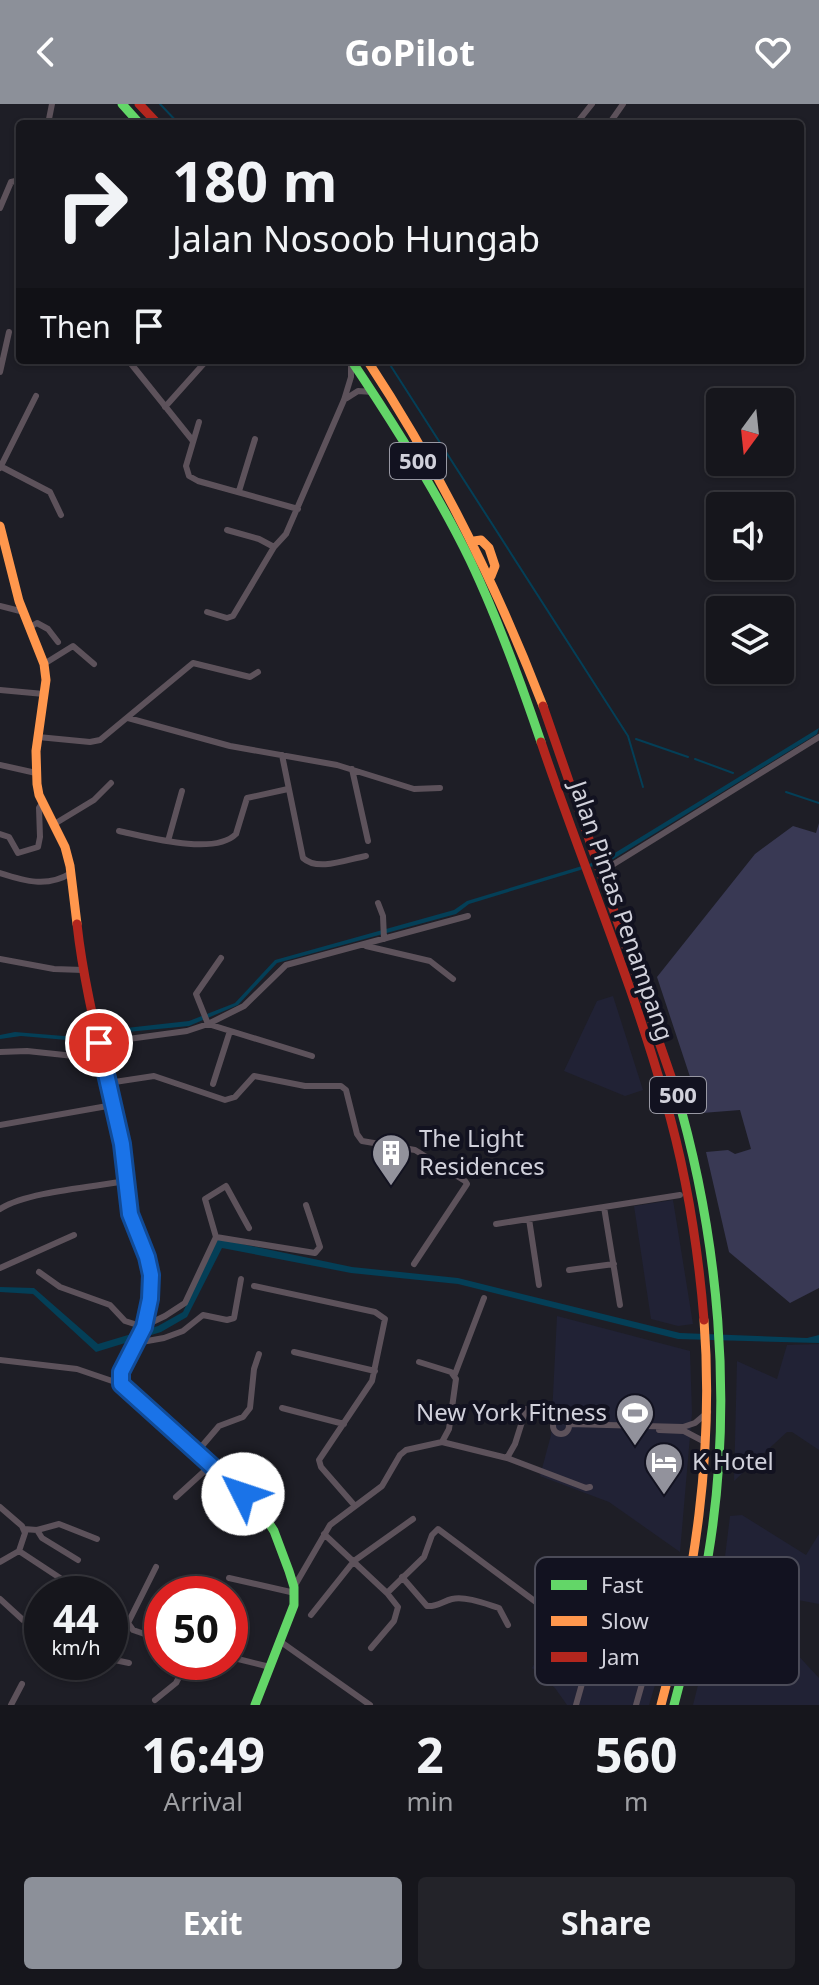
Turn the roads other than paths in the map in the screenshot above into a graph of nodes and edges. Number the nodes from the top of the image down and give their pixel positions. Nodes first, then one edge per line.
1 (122, 104) edge
2 (139, 104) edge
3 (592, 104) edge
4 (623, 104) edge
5 (615, 117) junction
6 (136, 120) edge
7 (154, 120) edge
8 (579, 120) edge
9 (612, 120) edge
10 (618, 120) edge
11 (16, 181) edge
12 (0, 208) edge
13 (9, 332) dead end
14 (131, 364) edge
15 (201, 364) edge
16 (351, 364) edge
17 (354, 364) edge
18 (370, 364) edge
19 (0, 372) edge
20 (382, 380) junction
21 (373, 392) junction
22 (36, 396) dead end
23 (344, 400) junction
24 (165, 407) junction
25 (199, 422) dead end
26 (394, 424) junction
27 (255, 439) dead end
28 (193, 441) junction
29 (0, 467) edge
30 (239, 491) junction
31 (298, 509) junction
32 (61, 515) dead end
33 (0, 526) edge
34 (227, 530) dead end
35 (474, 541) junction
36 (274, 547) junction
37 (473, 568) junction
38 (0, 606) edge
39 (24, 612) junction
40 (207, 612) dead end
41 (30, 627) junction
42 (58, 642) dead end
43 (44, 664) junction
44 (94, 664) dead end
45 (258, 672) dead end
46 (0, 690) edge
47 (44, 694) junction
48 (128, 718) junction
49 (38, 737) junction
50 (819, 737) edge
51 (282, 755) junction
52 (0, 765) edge
53 (352, 769) junction
54 (36, 773) junction
55 (111, 783) dead end
56 (440, 788) dead end
57 (288, 789) junction
58 (182, 791) dead end
59 (43, 802) junction
60 (56, 823) junction
61 (119, 831) dead end
62 (0, 834) edge
63 (168, 841) junction
64 (368, 841) dead end
65 (366, 856) dead end
66 (600, 871) junction
67 (0, 873) edge
68 (71, 873) junction
69 (378, 903) dead end
70 (468, 916) dead end
71 (384, 939) junction
72 (363, 945) junction
73 (221, 958) dead end
74 (0, 959) edge
75 (84, 970) junction
76 (453, 979) dead end
77 (205, 1019) junction
78 (230, 1031) junction
79 (98, 1041) junction
80 (0, 1052) edge
81 (312, 1056) dead end
82 (102, 1059) junction
83 (108, 1083) junction
84 (213, 1084) dead end
85 (113, 1105) junction
86 (0, 1125) edge
87 (683, 1175) junction
88 (126, 1181) junction
89 (680, 1195) junction
90 (306, 1205) dead end
91 (604, 1207) junction
92 (0, 1209) edge
93 (529, 1219) junction
94 (496, 1224) dead end
95 (249, 1228) dead end
96 (694, 1230) junction
97 (74, 1235) dead end
98 (216, 1237) junction
99 (414, 1264) dead end
100 (614, 1264) junction
101 (0, 1268) edge
102 (569, 1270) dead end
103 (39, 1272) dead end
104 (241, 1279) dead end
105 (539, 1285) dead end
106 (254, 1286) dead end
107 (484, 1298) dead end
108 (620, 1305) dead end
109 (144, 1327) junction
110 (137, 1342) junction
111 (294, 1352) dead end
112 (259, 1354) dead end
113 (0, 1360) edge
114 (419, 1362) dead end
115 (375, 1371) junction
116 (455, 1374) junction
117 (121, 1384) junction
118 (282, 1408) dead end
119 (526, 1409) dead end
120 (708, 1412) junction
121 (344, 1424) junction
122 (442, 1442) junction
123 (707, 1445) junction
124 (196, 1453) junction
125 (507, 1458) junction
126 (210, 1466) junction
127 (590, 1487) dead end
128 (176, 1497) dead end
129 (355, 1506) junction
130 (0, 1507) edge
131 (413, 1519) dead end
132 (24, 1529) junction
133 (37, 1530) junction
134 (324, 1534) junction
135 (97, 1539) dead end
136 (19, 1551) junction
137 (695, 1557) edge
138 (708, 1557) edge
139 (78, 1560) dead end
140 (354, 1561) junction
141 (0, 1562) edge
142 (156, 1567) dead end
143 (57, 1576) edge
144 (151, 1576) edge
145 (402, 1577) junction
146 (248, 1582) edge
147 (144, 1590) edge
148 (294, 1590) junction
149 (387, 1593) junction
150 (0, 1599) edge
151 (535, 1601) edge
152 (311, 1615) dead end
153 (24, 1620) edge
154 (508, 1625) dead end
155 (144, 1634) edge
156 (281, 1642) junction
157 (371, 1648) dead end
158 (248, 1662) edge
159 (270, 1667) junction
160 (178, 1680) edge
161 (22, 1684) dead end
162 (582, 1685) edge
163 (642, 1685) edge
164 (666, 1685) edge
165 (679, 1685) edge
166 (155, 1700) dead end
167 (11, 1705) edge
168 (255, 1705) edge
169 (370, 1705) edge
170 (576, 1705) edge
171 (636, 1705) edge
172 (661, 1705) edge
173 (674, 1705) edge

1 - 6 main road
2 - 7 main road
3 - 8 street
4 - 5 street
5 - 9 street
5 - 10 street
11 - 12 street
13 - 19 street
14 - 24 street
15 - 24 street
16 - 23 street
17 - 21 main road, Jalan Pintas Penampang / 500
18 - 20 main road, Jalan Pintas Penampang / 500
20 - 26 main road
20 - 35 main road, Jalan Pintas Penampang / 500
21 - 23 street
21 - 26 main road, Jalan Pintas Penampang / 500
22 - 29 street
23 - 31 street
24 - 28 street
25 - 28 street
26 - 37 main road, Jalan Pintas Penampang / 500
27 - 30 street
28 - 30 street
29 - 32 street
30 - 31 street
31 - 36 street
33 - 39 main road
34 - 36 street
35 - 37 main road
35 - 66 main road, Jalan Pintas Penampang / 500
36 - 40 street
37 - 87 main road, Jalan Pintas Penampang / 500
38 - 39 street
39 - 41 main road
41 - 42 street
41 - 43 main road
43 - 44 street
43 - 47 main road
45 - 48 street
46 - 47 street
47 - 49 main road
48 - 49 street
48 - 51 street
49 - 54 main road
50 - 66 street
51 - 53 street
51 - 57 street
52 - 54 street
53 - 56 street
53 - 64 street
54 - 59 main road
55 - 60 street
57 - 63 street
57 - 65 street
58 - 63 street
59 - 60 main road
59 - 62 street
60 - 68 main road
61 - 63 street
66 - 138 main road, Jalan Pintas Penampang / 500
67 - 68 street
68 - 75 main road
69 - 71 street
70 - 71 street
71 - 72 street
72 - 76 street
72 - 77 street
73 - 77 street
74 - 75 street
75 - 79 main road
77 - 78 street
77 - 79 street
78 - 81 street
78 - 84 street
79 - 82 main road
80 - 82 street
82 - 83 main road
83 - 85 main road
83 - 99 street
85 - 86 street
85 - 88 main road
87 - 89 street
87 - 96 main road, Jalan Pintas Penampang / 500
88 - 92 street
88 - 109 main road
89 - 91 street
89 - 96 street
90 - 98 street
91 - 93 street
91 - 100 street
93 - 94 street
93 - 105 street
95 - 98 street
96 - 120 main road, Jalan Pintas Penampang / 500
97 - 101 street
98 - 109 street
100 - 102 street
100 - 108 street
103 - 109 street
104 - 110 street
106 - 115 street
107 - 116 street
109 - 110 main road
110 - 117 main road
111 - 115 street
112 - 124 street
113 - 117 street
114 - 116 street
115 - 121 street
116 - 122 street
117 - 124 main road
118 - 121 street
119 - 125 street
120 - 123 main road, Jalan Pintas Penampang / 500
120 - 123 street
121 - 129 street
122 - 125 street
122 - 129 street
123 - 137 main road, Jalan Pintas Penampang / 500
124 - 126 main road
125 - 127 street
126 - 128 street
126 - 148 main road
129 - 134 street
130 - 132 street
131 - 140 street
132 - 133 street
132 - 136 street
133 - 135 street
133 - 139 street
134 - 140 street
134 - 148 street
136 - 141 street
136 - 143 street
140 - 149 street
140 - 152 street
142 - 144 street
145 - 149 street
145 - 151 street
145 - 154 street
146 - 148 street
147 - 155 street
148 - 156 main road
149 - 157 street
150 - 153 street
156 - 159 main road
156 - 169 street
158 - 159 street
159 - 168 main road
160 - 166 street
161 - 167 street
162 - 170 street
163 - 171 street
164 - 172 main road, Jalan Pintas Penampang / 500
165 - 173 main road, Jalan Pintas Penampang / 500

